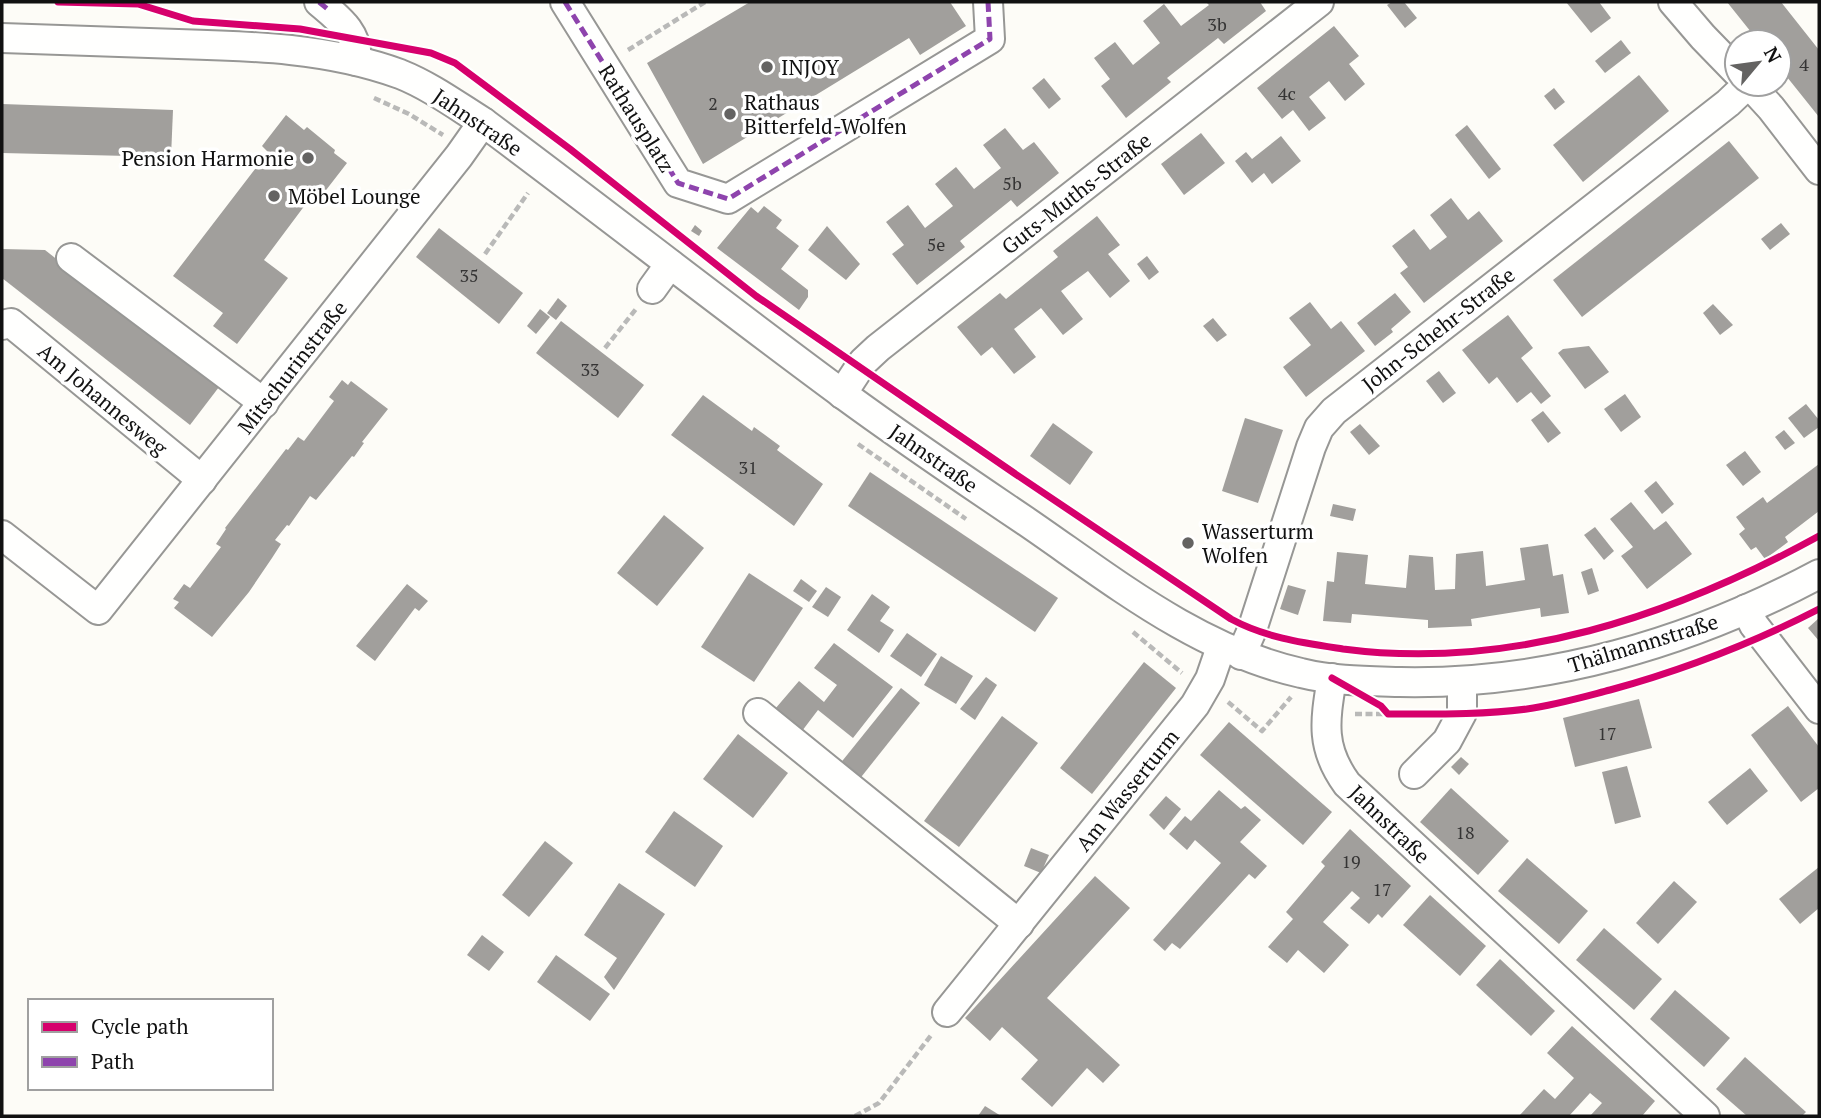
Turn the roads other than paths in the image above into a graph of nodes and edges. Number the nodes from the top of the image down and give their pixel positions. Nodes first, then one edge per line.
1 (565, 2) edge
2 (988, 2) edge
3 (1319, 2) edge
4 (1673, 2) edge
5 (325, 6) edge
6 (2, 38) edge
7 (1723, 58) edge
8 (356, 61) junction
9 (1732, 98) edge
10 (1761, 98) edge
11 (483, 122) junction
12 (1819, 170) edge
13 (71, 258) dead end
14 (670, 264) junction
15 (652, 289) road end
16 (2, 325) edge
17 (842, 394) junction
18 (264, 403) junction
19 (202, 480) junction
20 (2, 535) edge
21 (1819, 574) edge
22 (1746, 609) junction
23 (1231, 651) junction
24 (1332, 678) junction
25 (1462, 682) junction
26 (1819, 709) edge
27 (758, 713) dead end
28 (1414, 775) dead end
29 (1019, 925) junction
30 (947, 1012) road end
31 (1705, 1116) edge

1 - 2 street, Rathausplatz
3 - 17 street, Guts-Muths-Straße
4 - 7 street
5 - 8 street
6 - 8 street, Jahnstraße
8 - 11 street, Jahnstraße
9 - 23 street, John-Schehr-Straße
10 - 12 street
11 - 14 street, Jahnstraße
11 - 18 street, Mitschurinstraße
13 - 18 street
14 - 15 street
14 - 17 street, Jahnstraße
16 - 19 street, Am Johannesweg
17 - 23 street, Jahnstraße
18 - 19 street, Mitschurinstraße
19 - 20 street, Mitschurinstraße
21 - 22 street, Thälmannstraße
22 - 25 street, Thälmannstraße
22 - 26 street
23 - 24 street, Jahnstraße
23 - 29 street, Am Wasserturm
24 - 25 street, Thälmannstraße
24 - 31 street, Jahnstraße
25 - 28 street
27 - 29 street
29 - 30 street, Am Wasserturm

